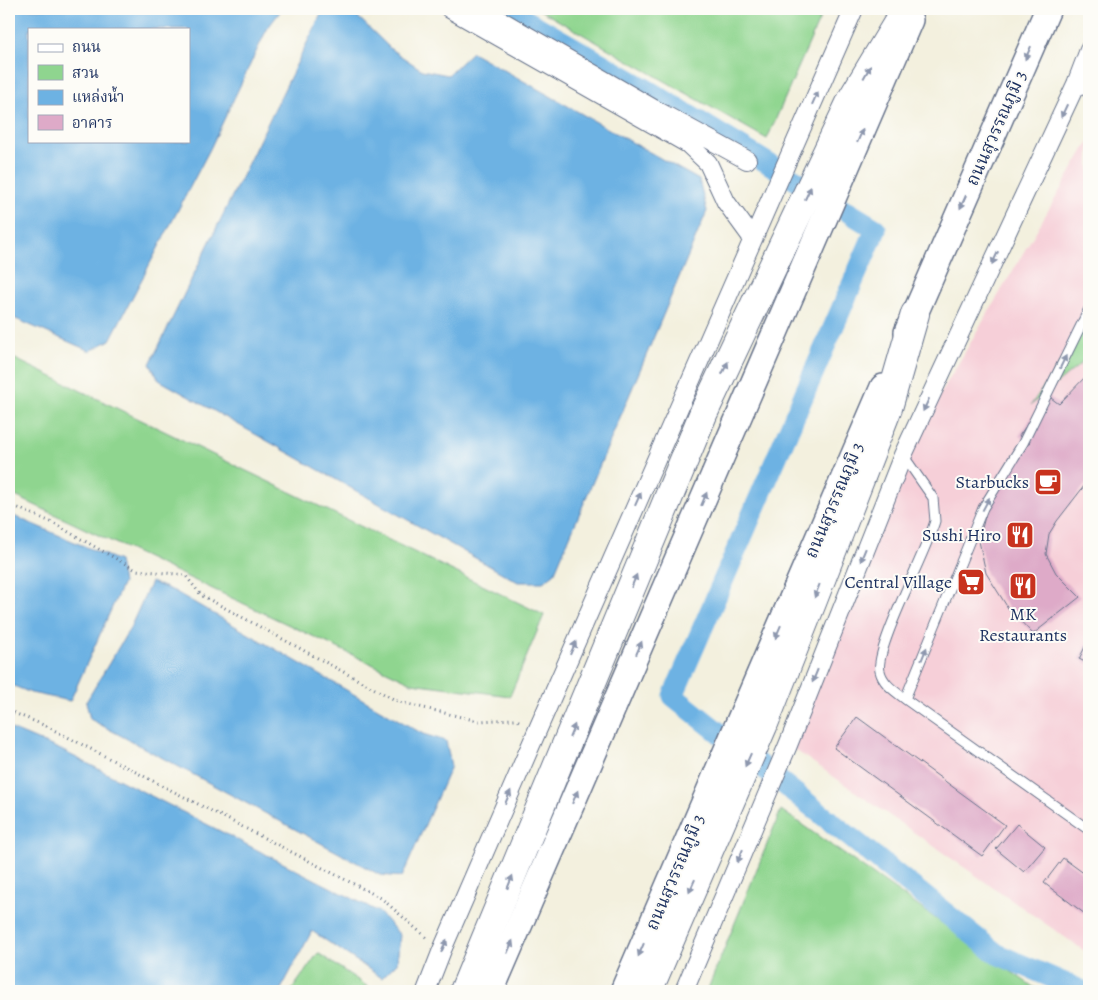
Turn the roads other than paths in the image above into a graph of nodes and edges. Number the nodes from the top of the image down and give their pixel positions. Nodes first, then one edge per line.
1 (450, 9) edge
2 (480, 9) edge
3 (854, 9) edge
4 (906, 9) edge
5 (914, 9) edge
6 (1048, 9) edge
7 (1089, 50) edge
8 (1083, 89) edge
9 (747, 160) dead end
10 (832, 172) junction
11 (752, 239) junction
12 (1089, 309) edge
13 (914, 314) joint
14 (903, 455) junction
15 (905, 699) junction
16 (724, 785) junction
17 (1089, 830) edge
18 (426, 991) edge
19 (464, 991) edge
20 (491, 991) edge
21 (623, 991) edge
22 (648, 991) edge
23 (684, 991) edge

1 - 11 street
2 - 9 street
11 -> 3 street
10 -> 4 highway
10 -> 5 main road
6 -> 13 main road, ถนนสุวรรณภูมิ 3
7 - 8 street
8 -> 14 street
19 -> 10 highway
20 -> 10 main road
18 -> 11 street
15 -> 12 lane
13 -> 16 highway
14 - 15 lane
14 -> 23 street
15 - 17 lane
16 -> 21 main road, ถนนสุวรรณภูมิ 3
16 -> 22 highway

